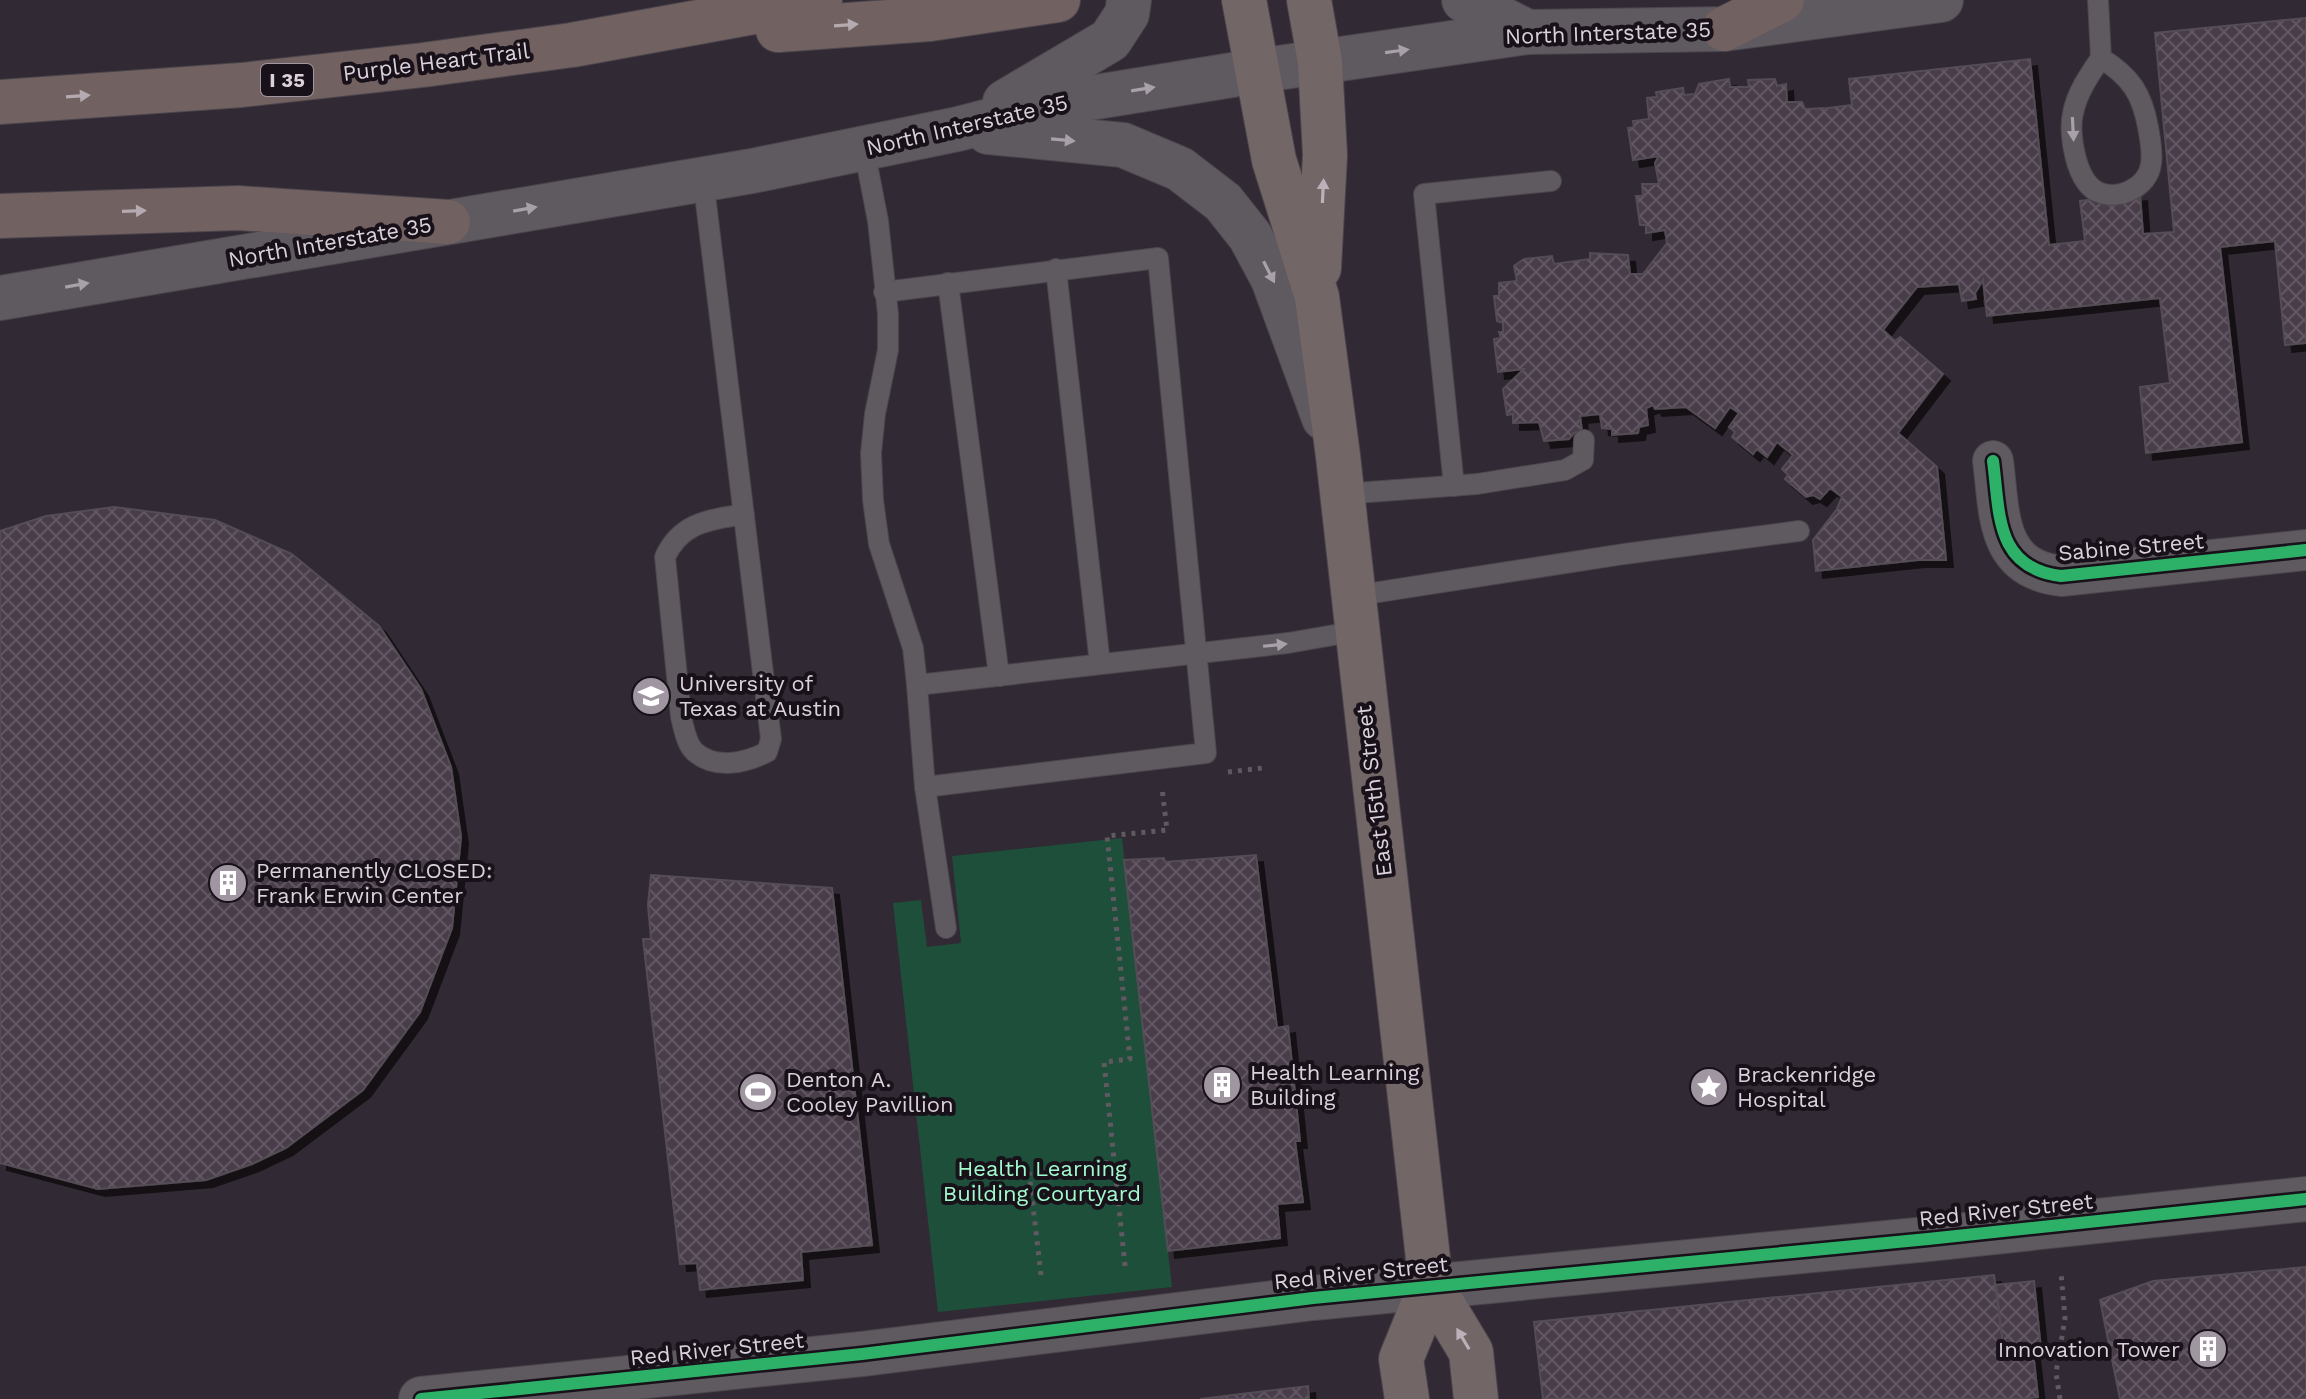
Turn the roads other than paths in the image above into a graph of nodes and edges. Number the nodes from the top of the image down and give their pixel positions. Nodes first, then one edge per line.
1 (820, 0) edge
2 (1058, 0) edge
3 (1129, 0) edge
4 (1244, 0) edge
5 (1309, 0) edge
6 (1464, 0) edge
7 (1782, 0) edge
8 (1941, 0) edge
9 (2098, 0) edge
10 (1724, 29) junction
11 (1528, 32) junction
12 (572, 45) junction
13 (2101, 58) junction
14 (1320, 62) junction
15 (1257, 71) junction
16 (0, 102) edge
17 (958, 129) junction
18 (864, 149) junction
19 (703, 178) junction
20 (1551, 181) dead end
21 (0, 216) edge
22 (448, 222) junction
23 (1056, 269) junction
24 (948, 283) junction
25 (884, 292) junction
26 (1317, 297) junction
27 (0, 298) edge
28 (1584, 440) dead end
29 (1993, 461) dead end
30 (1340, 475) junction
31 (1454, 486) junction
32 (744, 514) junction
33 (1799, 531) dead end
34 (2306, 550) edge
35 (1355, 613) junction
36 (1197, 653) junction
37 (1100, 664) junction
38 (999, 676) junction
39 (917, 685) junction
40 (925, 787) junction
41 (946, 928) dead end
42 (2306, 1199) edge
43 (1431, 1285) junction
44 (421, 1399) edge
45 (1407, 1399) edge
46 (1476, 1399) edge

1 - 12 highway, Purple Heart Trail / I 35
12 -> 2 highway
3 - 17 main road
4 - 15 main road, East 15th Street
5 - 14 main road, East 15th Street
6 - 11 main road
7 - 10 highway
8 - 10 main road, North Interstate 35
9 - 13 lane
10 - 11 main road, North Interstate 35
14 -> 11 main road, North Interstate 35
16 -> 12 highway, Purple Heart Trail / I 35
13 -> 13 lane
14 - 15 main road, North Interstate 35
26 -> 14 main road, East 15th Street
17 -> 15 main road, North Interstate 35
15 - 26 main road, East 15th Street
17 - 18 main road, North Interstate 35
17 -> 30 main road
18 - 19 main road, North Interstate 35
18 - 25 lane
22 -> 19 main road, North Interstate 35
19 - 32 lane
20 - 31 lane
21 -> 22 highway
27 -> 22 main road, North Interstate 35
23 - 24 lane
23 - 36 lane
23 - 37 lane
24 - 25 lane
24 - 38 lane
25 - 39 lane
26 - 30 main road, East 15th Street
28 - 31 lane
29 - 34 street, Sabine Street
30 - 31 lane
30 - 35 main road, East 15th Street
32 - 32 lane
33 - 35 lane
36 -> 35 lane
35 - 43 main road, East 15th Street
36 - 37 lane
36 - 40 lane
37 - 38 lane
38 - 39 lane
39 - 40 lane
40 - 41 lane
42 - 43 main road, Red River Street
43 - 44 main road, Red River Street
43 - 45 main road, East 15th Street
46 -> 43 main road, East 15th Street

